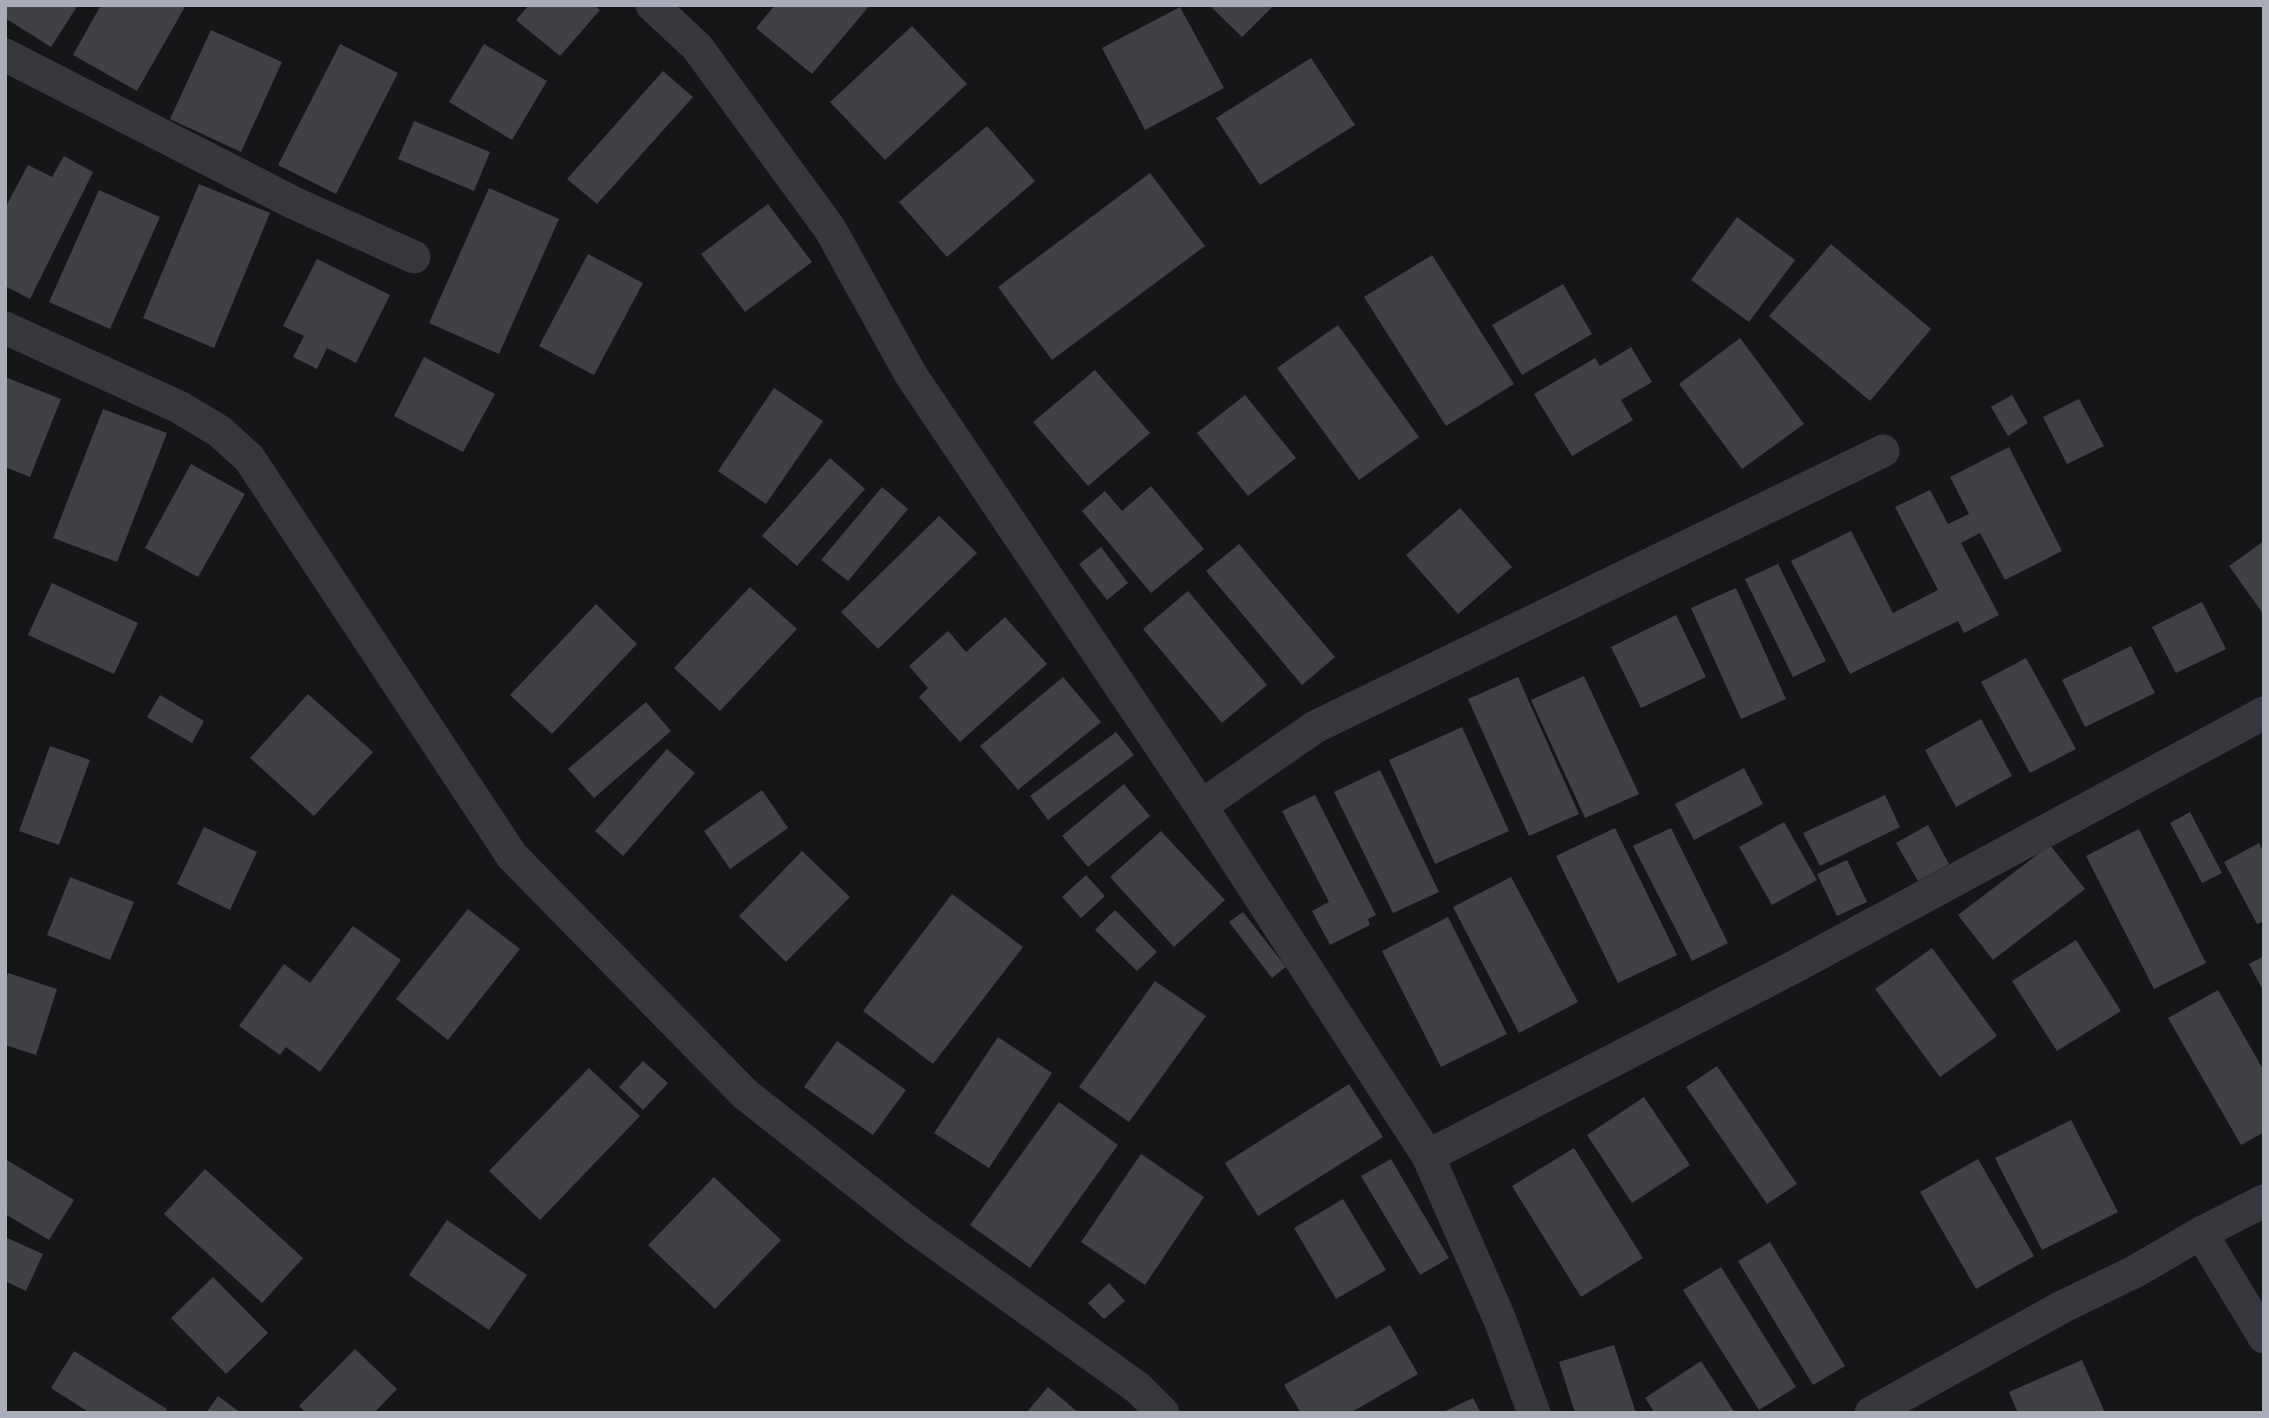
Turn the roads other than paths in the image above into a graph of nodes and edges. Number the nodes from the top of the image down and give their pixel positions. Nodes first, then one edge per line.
1 (652, 5) edge
2 (5, 55) edge
3 (414, 257) dead end
4 (5, 328) edge
5 (1883, 451) dead end
6 (2264, 713) edge
7 (1201, 806) junction
8 (1428, 1157) junction
9 (2264, 1200) edge
10 (2201, 1233) junction
11 (2264, 1337) edge
12 (1163, 1413) edge
13 (1534, 1413) edge
14 (1871, 1413) edge

1 - 7 street
2 - 3 street
4 - 12 street
5 - 7 street
6 - 8 street
7 - 8 street
8 - 13 street
9 - 10 street
10 - 11 street
10 - 14 street

